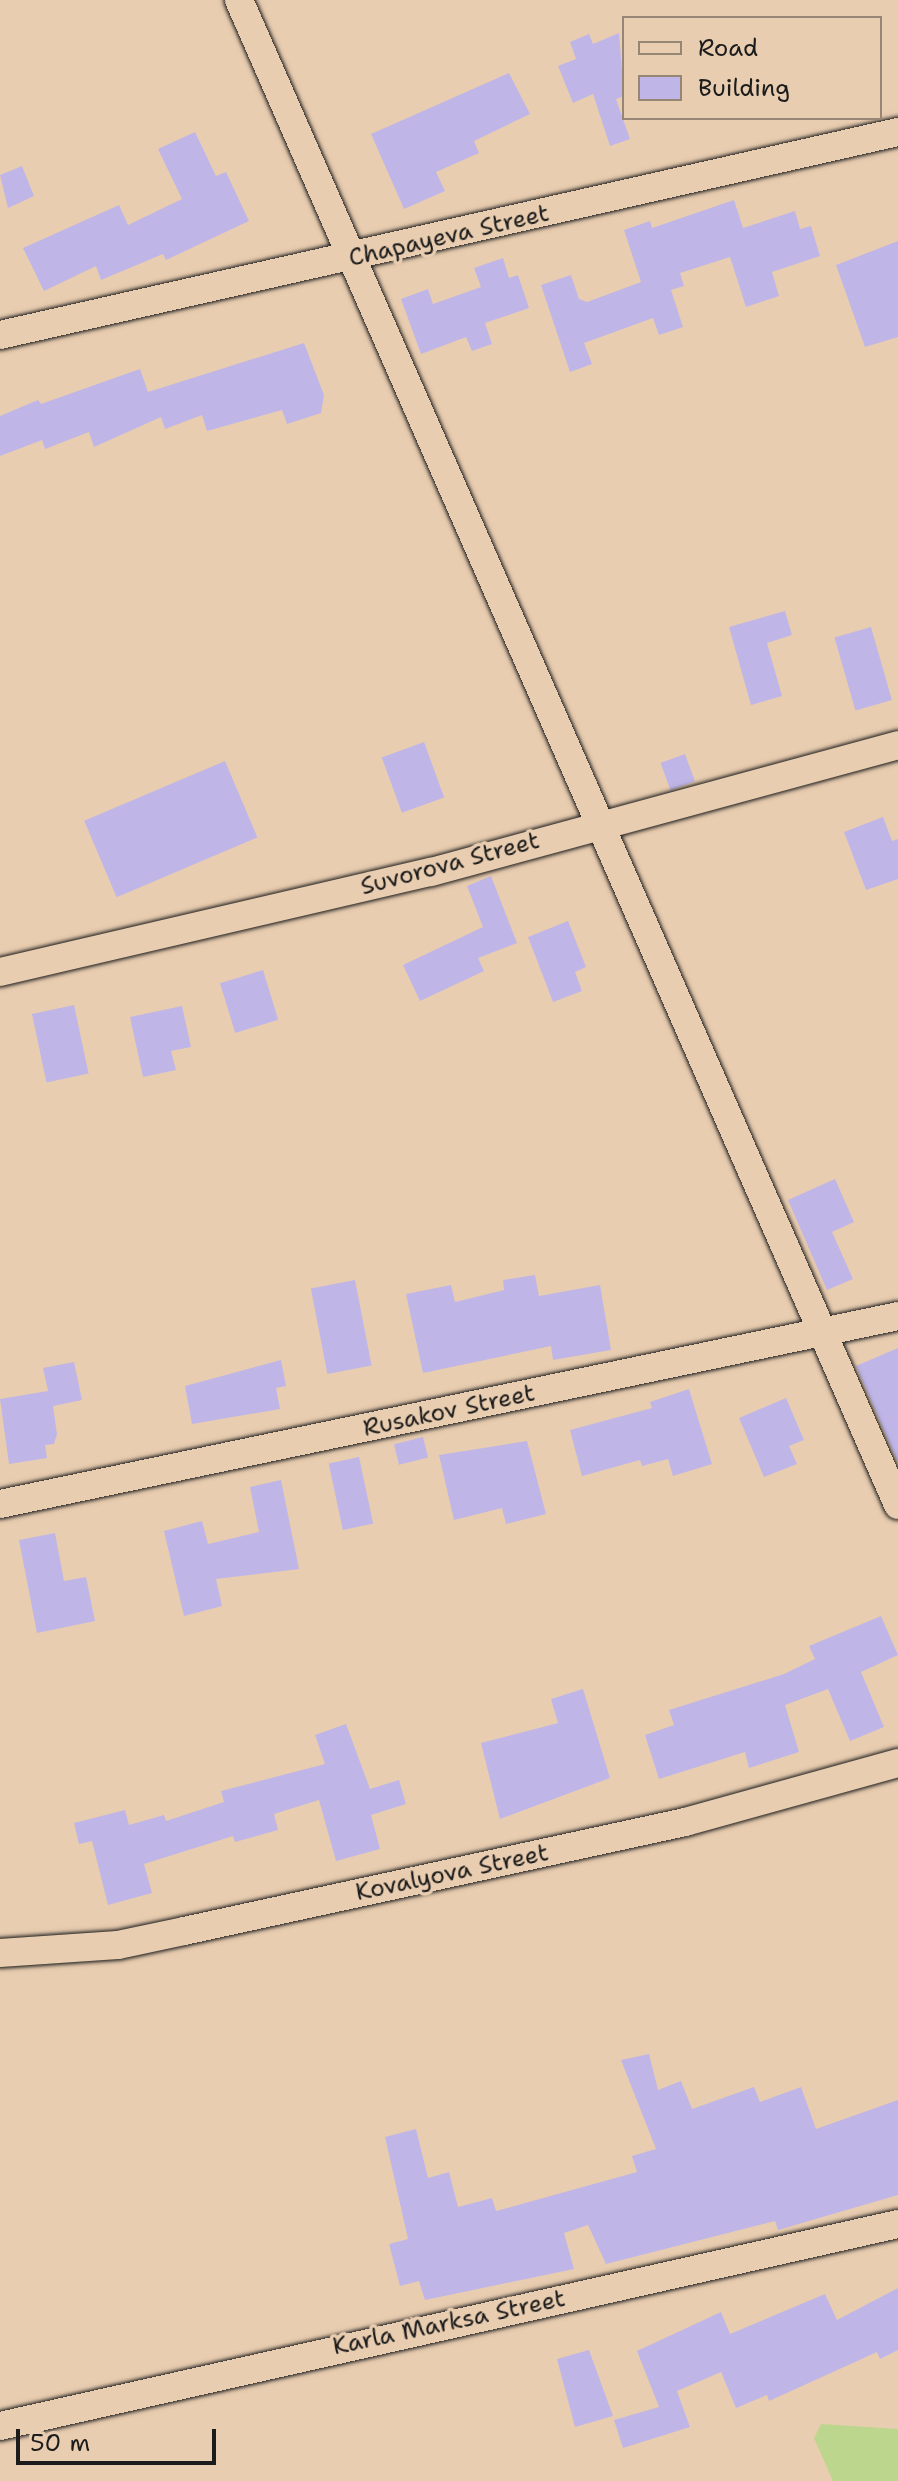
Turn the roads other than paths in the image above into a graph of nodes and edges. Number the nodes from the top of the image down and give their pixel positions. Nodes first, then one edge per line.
1 (239, 0) edge
2 (898, 132) edge
3 (352, 258) junction
4 (0, 335) edge
5 (898, 745) edge
6 (605, 824) junction
7 (0, 972) edge
8 (898, 1316) edge
9 (820, 1334) junction
10 (0, 1504) edge
11 (898, 1505) edge
12 (898, 1763) edge
13 (0, 1953) edge
14 (898, 2224) edge
15 (0, 2426) edge

1 - 3 street
2 - 3 street, Chapayeva Street
3 - 4 street, Chapayeva Street
3 - 6 street
5 - 6 street, Suvorova Street
6 - 7 street, Suvorova Street
6 - 9 street
8 - 9 street, Rusakov Street
9 - 10 street, Rusakov Street
9 - 11 street
12 - 13 street, Kovalyova Street
14 - 15 street, Karla Marksa Street

